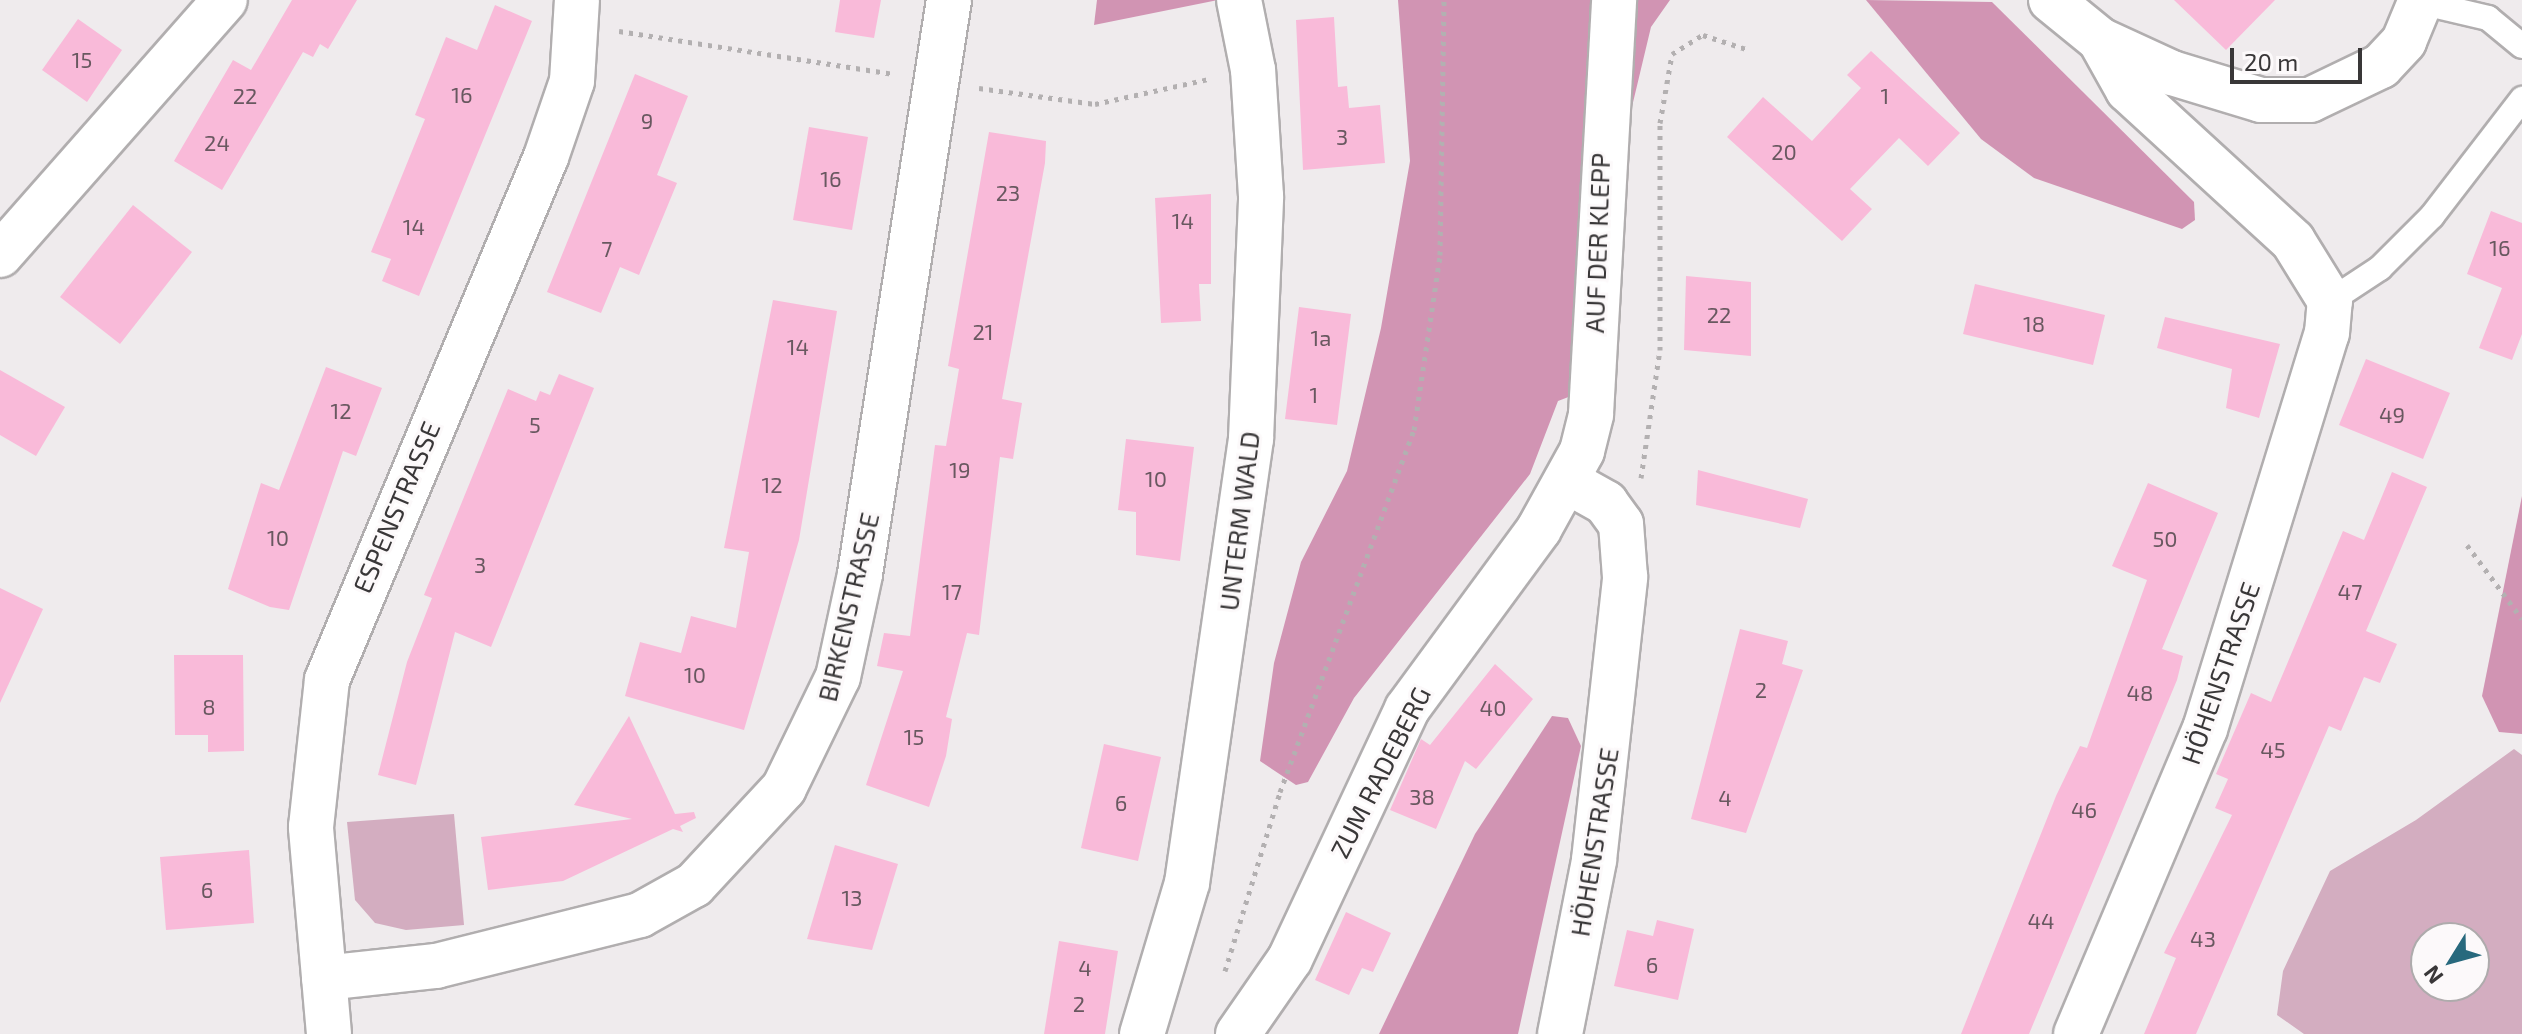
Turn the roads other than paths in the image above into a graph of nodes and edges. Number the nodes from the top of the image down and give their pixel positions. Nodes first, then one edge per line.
1 (225, 0) edge
2 (949, 0) edge
3 (1239, 0) edge
4 (1614, 0) edge
5 (2051, 0) edge
6 (2420, 1) edge
7 (578, 13) edge
8 (2100, 40) junction
9 (2522, 46) edge
10 (2522, 99) edge
11 (0, 255) edge
12 (2330, 301) junction
13 (1570, 483) junction
14 (324, 978) junction
15 (329, 1034) edge
16 (1142, 1034) edge
17 (1238, 1034) edge
18 (1560, 1034) edge
19 (2076, 1034) edge

1 - 11 street
2 - 14 street, BIRKENSTRASSE
3 - 16 street, UNTERM WALD
4 - 13 street, AUF DER KLEPP
5 - 8 street
6 - 8 street
6 - 9 lane
7 - 14 street, ESPENSTRASSE
8 - 12 street
10 - 12 lane
12 - 19 street, HÖHENSTRASSE
13 - 17 street, ZUM RADEBERG
13 - 18 street, HÖHENSTRASSE
14 - 15 street, ESPENSTRASSE

